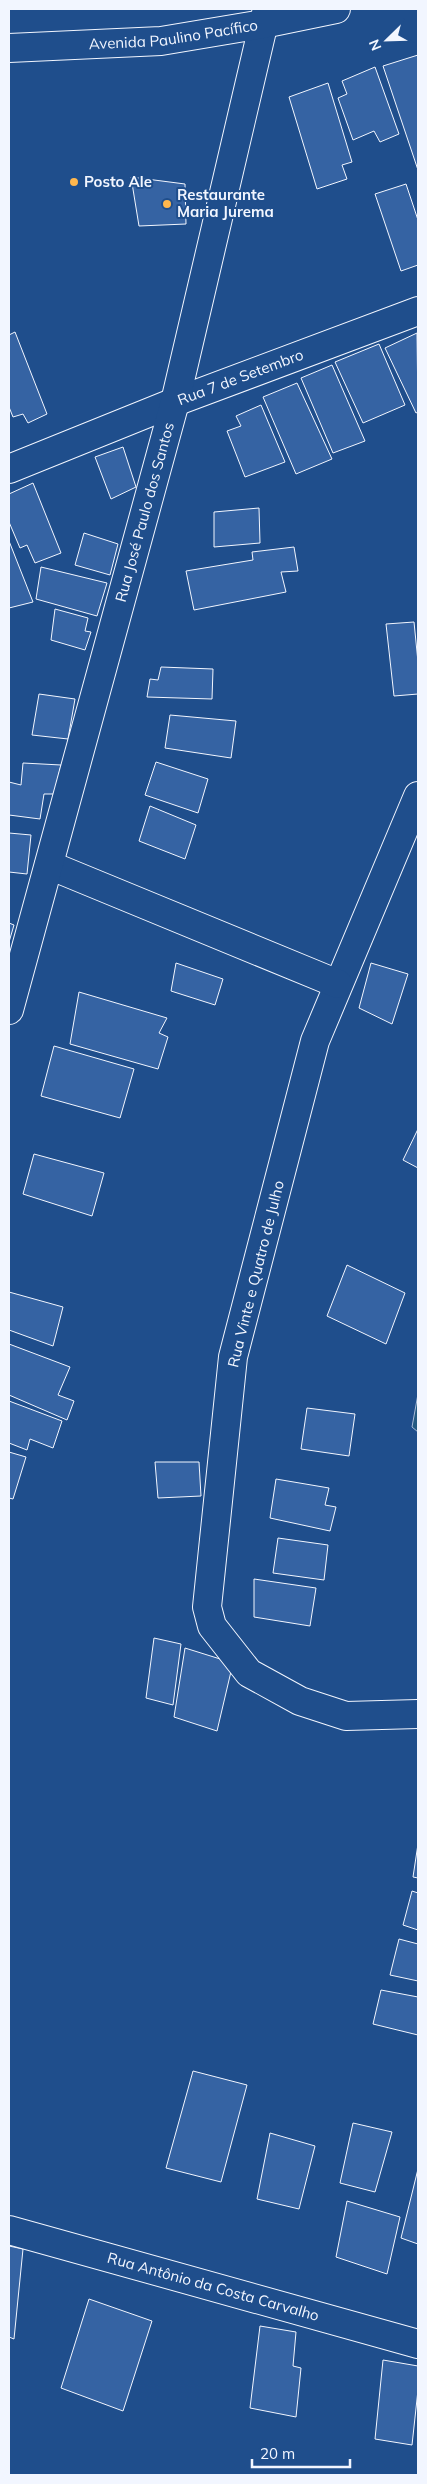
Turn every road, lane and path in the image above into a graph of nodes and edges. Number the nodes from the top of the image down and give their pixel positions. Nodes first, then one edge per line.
1 (336, 9) edge
2 (265, 17) edge
3 (9, 48) edge
4 (418, 311) edge
5 (175, 402) junction
6 (9, 469) edge
7 (418, 796) edge
8 (49, 865) junction
9 (338, 984) junction
10 (9, 1010) edge
11 (418, 1714) edge
12 (9, 2230) edge
13 (418, 2344) edge

1 - 2 street, Avenida Paulino Pacífico
2 - 3 street, Avenida Paulino Pacífico
2 - 5 street, Rua José Paulo dos Santos
4 - 5 street, Rua 7 de Setembro
5 - 6 street, Rua 7 de Setembro
5 - 8 street, Rua José Paulo dos Santos
7 - 9 street, Rua Vinte e Quatro de Julho
8 - 9 street
8 - 10 street, Rua José Paulo dos Santos
9 - 11 street, Rua Vinte e Quatro de Julho
12 - 13 street, Rua Antônio da Costa Carvalho

